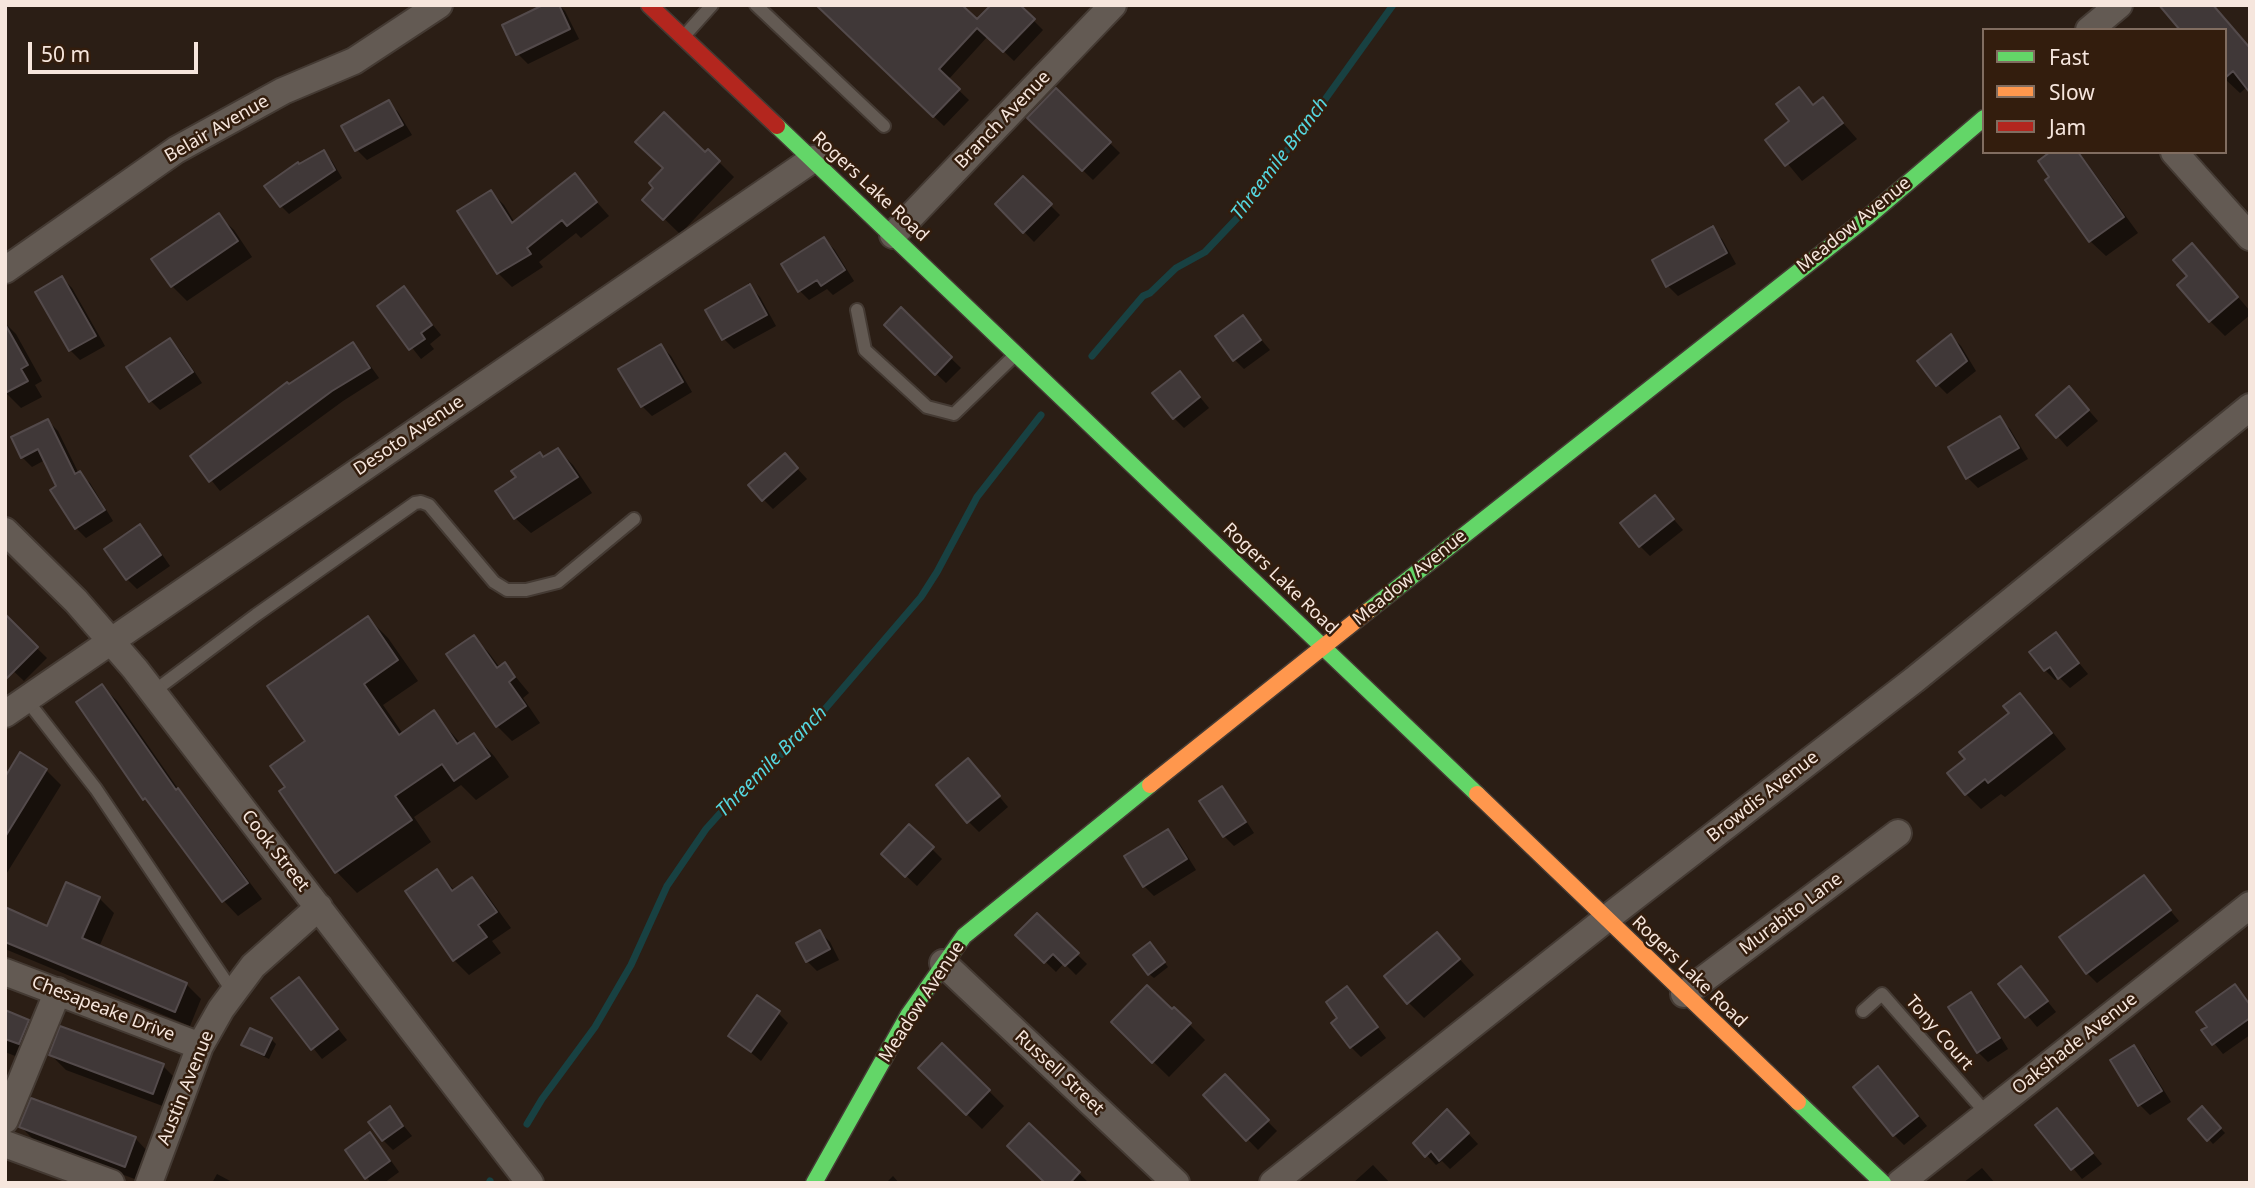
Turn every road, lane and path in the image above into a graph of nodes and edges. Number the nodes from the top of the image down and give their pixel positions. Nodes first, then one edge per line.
1 (439, 5) edge
2 (649, 5) edge
3 (712, 5) edge
4 (757, 5) edge
5 (1113, 5) edge
6 (2119, 5) edge
7 (2091, 28) edge
8 (683, 37) junction
9 (1982, 120) edge
10 (884, 126) dead end
11 (2176, 154) edge
12 (813, 159) junction
13 (894, 235) junction
14 (2250, 237) edge
15 (5, 270) edge
16 (857, 310) dead end
17 (1017, 353) junction
18 (2250, 407) edge
19 (634, 519) dead end
20 (5, 531) edge
21 (111, 641) junction
22 (1324, 648) junction
23 (153, 692) junction
24 (16, 707) edge
25 (1898, 833) dead end
26 (2250, 905) edge
27 (319, 907) junction
28 (1606, 919) junction
29 (943, 963) junction
30 (5, 972) edge
31 (58, 990) junction
32 (233, 992) junction
33 (1684, 994) junction
34 (1863, 1011) dead end
35 (200, 1046) junction
36 (1987, 1114) junction
37 (5, 1120) edge
38 (5, 1144) edge
39 (111, 1183) edge
40 (149, 1183) edge
41 (530, 1183) edge
42 (814, 1183) edge
43 (1176, 1183) edge
44 (1273, 1183) edge
45 (1883, 1183) edge
46 (1900, 1183) edge

1 - 15 street, Belair Avenue
2 - 8 main road, Rogers Lake Road
3 - 8 lane
4 - 10 lane
5 - 13 street, Branch Avenue
6 - 7 street
8 - 12 main road, Rogers Lake Road
9 - 22 main road, Meadow Avenue
11 - 14 street
12 - 13 main road, Rogers Lake Road
12 - 21 street, Desoto Avenue
13 - 17 main road, Rogers Lake Road
16 - 17 lane
17 - 22 main road, Rogers Lake Road
18 - 28 street, Browdis Avenue
19 - 23 lane
20 - 21 street, Cook Street
21 - 23 street, Cook Street
21 - 24 street, Desoto Avenue
22 - 28 main road, Rogers Lake Road
22 - 29 main road, Meadow Avenue
23 - 27 street, Cook Street
24 - 32 lane
25 - 33 street, Murabito Lane
26 - 36 street, Oakshade Avenue
27 - 32 street, Austin Avenue
27 - 41 street, Cook Street
28 - 33 main road, Rogers Lake Road
28 - 44 street, Browdis Avenue
29 - 42 main road, Meadow Avenue
29 - 43 street, Russell Street
30 - 31 street, Chesapeake Drive
31 - 35 street, Chesapeake Drive
31 - 37 street
32 - 35 street, Austin Avenue
33 - 45 main road, Rogers Lake Road
34 - 36 lane, Tony Court
35 - 40 street, Austin Avenue
36 - 46 street, Oakshade Avenue
38 - 39 street

